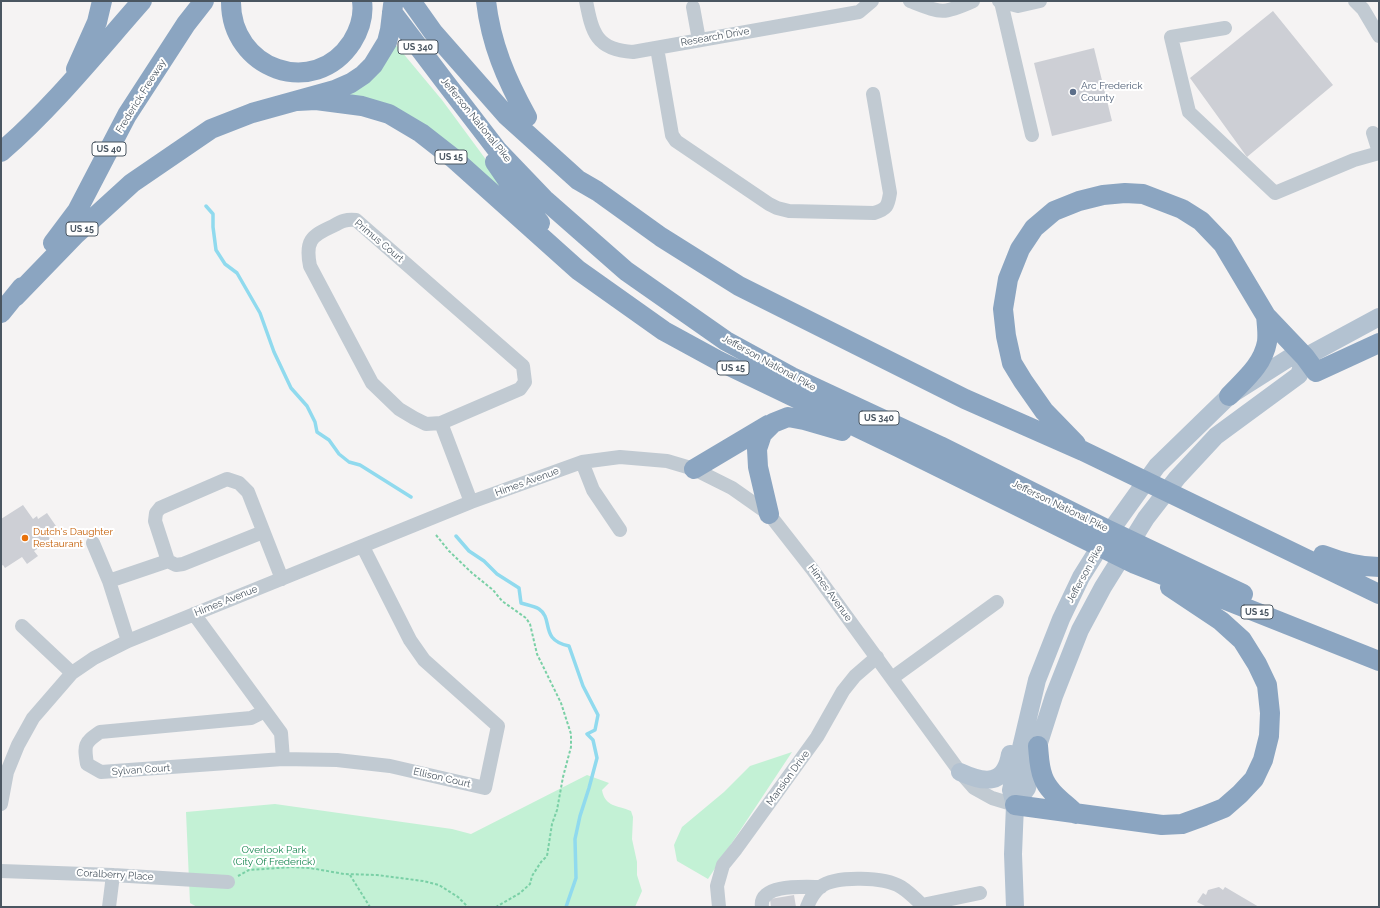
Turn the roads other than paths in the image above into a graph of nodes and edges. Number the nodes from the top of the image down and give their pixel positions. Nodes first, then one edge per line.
1 (102, 1) edge
2 (142, 1) edge
3 (204, 1) edge
4 (231, 1) edge
5 (362, 1) edge
6 (411, 1) edge
7 (424, 1) edge
8 (486, 1) edge
9 (586, 1) edge
10 (872, 1) edge
11 (910, 1) edge
12 (973, 1) edge
13 (1000, 1) edge
14 (1040, 1) edge
15 (1355, 1) edge
16 (390, 5) edge
17 (693, 7) dead end
18 (1225, 28) dead end
19 (1379, 36) edge
20 (699, 40) junction
21 (657, 48) junction
22 (444, 82) junction
23 (70, 83) junction
24 (873, 94) dead end
25 (297, 101) junction
26 (526, 117) junction
27 (1373, 133) dead end
28 (1032, 135) dead end
29 (1, 152) edge
30 (1379, 152) edge
31 (597, 191) junction
32 (578, 270) junction
33 (15, 297) junction
34 (1, 312) edge
35 (1266, 316) junction
36 (1379, 317) edge
37 (1379, 343) edge
38 (1305, 357) junction
39 (1229, 396) junction
40 (773, 422) junction
41 (441, 423) junction
42 (898, 447) junction
43 (1083, 451) junction
44 (582, 462) junction
45 (694, 469) junction
46 (471, 502) junction
47 (769, 514) junction
48 (1242, 527) junction
49 (620, 530) dead end
50 (264, 532) junction
51 (93, 543) dead end
52 (363, 547) junction
53 (168, 561) junction
54 (1135, 564) junction
55 (1379, 567) edge
56 (282, 579) junction
57 (109, 581) junction
58 (1379, 594) edge
59 (997, 602) dead end
60 (194, 614) junction
61 (22, 626) dead end
62 (128, 640) junction
63 (877, 657) junction
64 (1379, 659) edge
65 (72, 673) junction
66 (892, 678) junction
67 (1037, 680) junction
68 (265, 711) junction
69 (1038, 746) junction
70 (283, 759) junction
71 (960, 772) junction
72 (1, 804) edge
73 (1015, 805) junction
74 (1076, 814) junction
75 (1, 871) edge
76 (113, 875) junction
77 (228, 882) road end
78 (821, 887) junction
79 (980, 893) dead end
80 (717, 904) edge
81 (922, 906) edge
82 (109, 907) edge
83 (762, 907) edge
84 (807, 907) edge
85 (1015, 907) edge

1 - 23 highway
2 - 23 highway
3 - 33 highway, Frederick Freeway / US 40
4 - 5 highway
6 - 31 highway
7 - 26 highway
8 - 26 highway
9 - 21 street, Research Drive
10 - 20 street, Research Drive
11 - 12 street
13 - 14 street
13 - 28 street
15 - 19 street
16 - 22 highway, Jefferson National Pike / US 340
16 - 25 highway
17 - 20 street
18 - 30 street
20 - 21 street, Research Drive
21 - 24 street
22 - 32 highway
22 - 64 highway, Jefferson National Pike / US 340
23 - 29 highway
25 - 32 highway, US 15
25 - 33 highway, US 15
26 - 31 highway
27 - 30 street
31 - 43 highway
32 - 42 highway, US 15
33 - 34 highway, Frederick Freeway / US 15
35 - 38 highway
35 - 39 highway
35 - 43 highway
36 - 38 main road, Jefferson Pike
37 - 38 highway
38 - 39 main road, Jefferson Pike
38 - 69 main road
39 - 67 main road, Jefferson Pike
40 - 42 highway
40 - 45 highway
40 - 47 highway
41 - 41 street, Primus Court
41 - 46 street
42 - 54 highway, US 15
43 - 48 highway
44 - 45 street, Himes Avenue
44 - 46 street, Himes Avenue
44 - 49 street
45 - 47 street, Himes Avenue
46 - 52 street, Himes Avenue
47 - 63 street, Himes Avenue
48 - 55 highway
48 - 58 highway
50 - 53 street
50 - 53 street
50 - 56 street
51 - 57 street
52 - 56 street, Himes Avenue
52 - 70 street, Ellison Court
53 - 57 street
54 - 64 highway, US 15
54 - 74 highway
56 - 60 street, Himes Avenue
57 - 62 street
59 - 66 street
60 - 62 street, Himes Avenue
60 - 68 street
61 - 65 street
62 - 65 street, Himes Avenue
63 - 66 street, Himes Avenue
63 - 80 street, Mansion Drive
65 - 72 street, Himes Avenue
66 - 71 street, Himes Avenue
67 - 71 main road
67 - 73 main road, Jefferson Pike
68 - 70 street
68 - 70 street, Sylvan Court
69 - 73 main road
69 - 74 highway
71 - 73 street, Himes Avenue
73 - 74 highway
73 - 85 main road, Jefferson Pike
75 - 76 street, Coralberry Place
76 - 77 street, Coralberry Place
76 - 82 street
78 - 81 street
78 - 83 street
78 - 84 street
79 - 81 street

